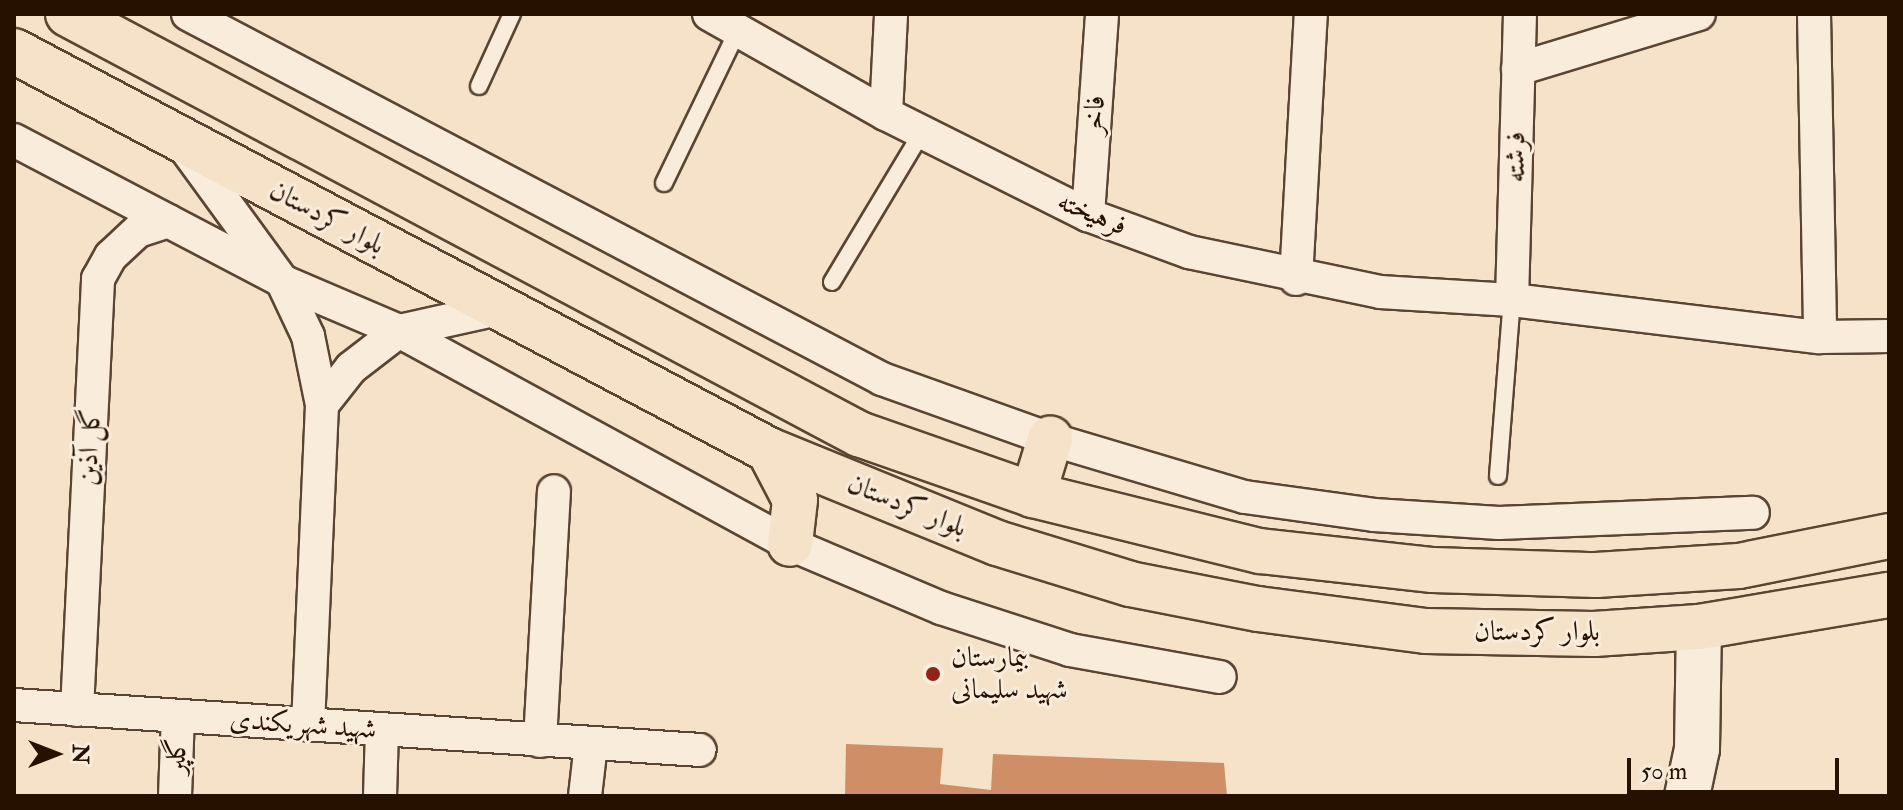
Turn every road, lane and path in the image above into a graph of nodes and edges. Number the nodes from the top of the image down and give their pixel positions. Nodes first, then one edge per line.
1 (68, 14) edge
2 (188, 14) edge
3 (512, 14) edge
4 (709, 14) edge
5 (891, 14) edge
6 (1102, 14) edge
7 (1311, 14) edge
8 (1520, 14) edge
9 (1699, 14) edge
10 (1814, 14) edge
11 (738, 30) junction
12 (14, 51) edge
13 (1518, 69) junction
14 (479, 86) dead end
15 (886, 114) junction
16 (922, 132) junction
17 (14, 140) edge
18 (179, 140) junction
19 (664, 183) dead end
20 (1088, 215) junction
21 (168, 221) junction
22 (1296, 279) junction
23 (282, 281) junction
24 (832, 282) dead end
25 (1512, 300) junction
26 (498, 309) junction
27 (399, 331) junction
28 (1889, 336) edge
29 (1820, 337) junction
30 (322, 405) junction
31 (1050, 439) junction
32 (769, 450) junction
33 (1498, 476) dead end
34 (554, 491) dead end
35 (1033, 495) junction
36 (1753, 513) dead end
37 (1889, 536) edge
38 (790, 544) junction
39 (1889, 595) edge
40 (1699, 627) junction
41 (1220, 677) dead end
42 (14, 705) edge
43 (77, 710) junction
44 (178, 716) junction
45 (308, 725) junction
46 (382, 730) junction
47 (540, 741) junction
48 (591, 744) junction
49 (700, 750) dead end
50 (175, 796) edge
51 (380, 796) edge
52 (585, 796) edge
53 (1687, 796) edge

1 - 35 main road, بلوار کردستان
2 - 31 street
3 - 14 lane
4 - 11 street, فرهیخته
5 - 15 street
6 - 20 street, فاخر
7 - 22 street
8 - 13 street, فرشته
9 - 13 street
10 - 29 street
11 - 15 street, فرهیخته
11 - 19 lane
12 - 18 main road, بلوار کردستان
13 - 25 street, فرشته
15 - 16 street, فرهیخته
16 - 20 street, فرهیخته
16 - 24 lane
17 - 21 street
18 - 23 street
18 - 26 main road, بلوار کردستان
20 - 22 street, فرهیخته
21 - 23 street
21 - 43 street, گل آذین
22 - 25 street, فرهیخته
23 - 27 street
23 - 30 street
25 - 29 street, فرهیخته
25 - 33 lane
26 - 27 street
26 - 32 main road, بلوار کردستان
27 - 30 street
27 - 38 street
28 - 29 street, فرهیخته
30 - 45 street
31 - 35 main road
31 - 36 street
32 - 38 main road
32 - 40 main road, بلوار کردستان
34 - 47 street
35 - 37 main road, بلوار کردستان
38 - 41 street
39 - 40 main road, بلوار کردستان
40 - 53 street
42 - 43 street, شهید شهریکندی
43 - 44 street, شهید شهریکندی
44 - 45 street, شهید شهریکندی
44 - 50 street, گلپر
45 - 46 street, شهید شهریکندی
46 - 47 street, شهید شهریکندی
46 - 51 street
47 - 48 street, شهید شهریکندی
48 - 49 street, شهید شهریکندی
48 - 52 street

